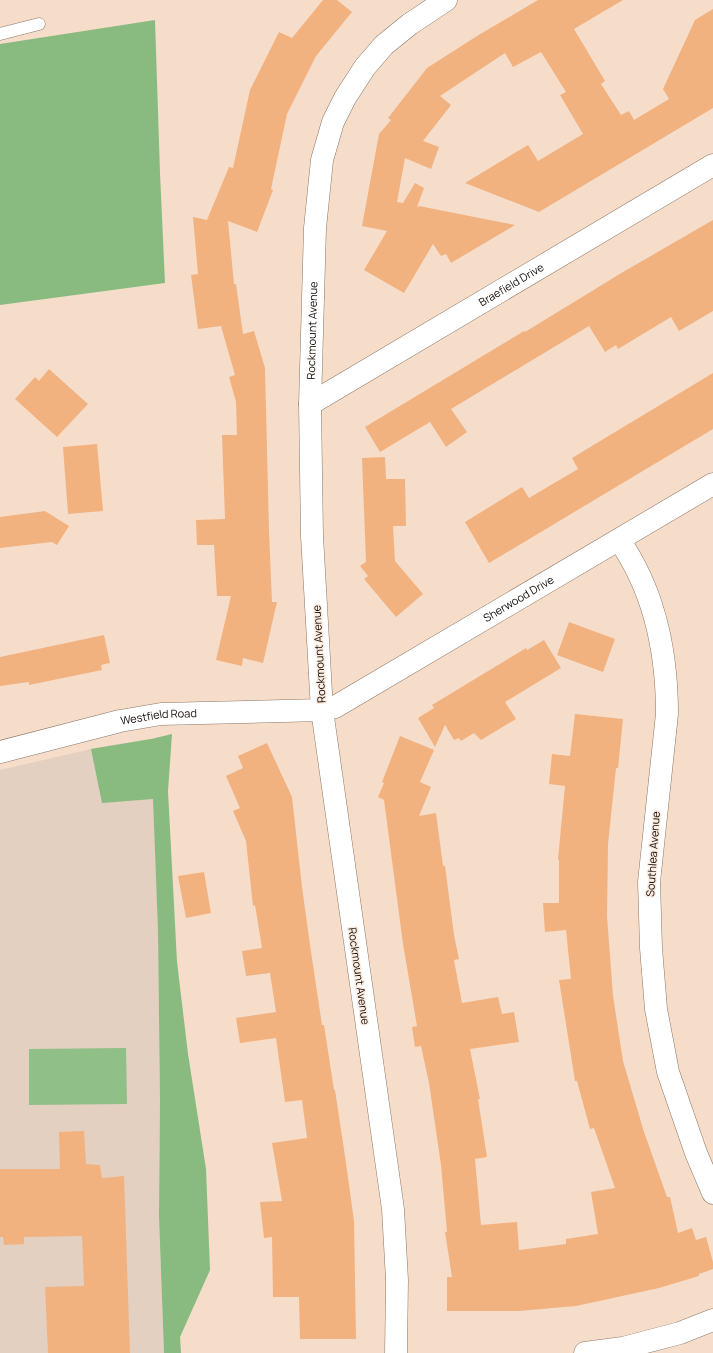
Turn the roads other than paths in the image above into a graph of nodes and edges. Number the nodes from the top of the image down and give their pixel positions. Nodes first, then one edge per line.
1 (446, 0) edge
2 (39, 24) dead end
3 (0, 34) edge
4 (713, 165) edge
5 (310, 404) junction
6 (713, 484) edge
7 (619, 540) junction
8 (322, 710) junction
9 (0, 752) edge
10 (713, 1193) edge
11 (713, 1320) edge
12 (396, 1353) edge
13 (585, 1353) edge

1 - 5 street, Rockmount Avenue
2 - 3 lane
4 - 5 street, Braefield Drive
5 - 8 street, Rockmount Avenue
6 - 7 street, Sherwood Drive
7 - 8 street, Sherwood Drive
7 - 10 street, Southlea Avenue
8 - 9 street, Westfield Road
8 - 12 street, Rockmount Avenue
11 - 13 street

